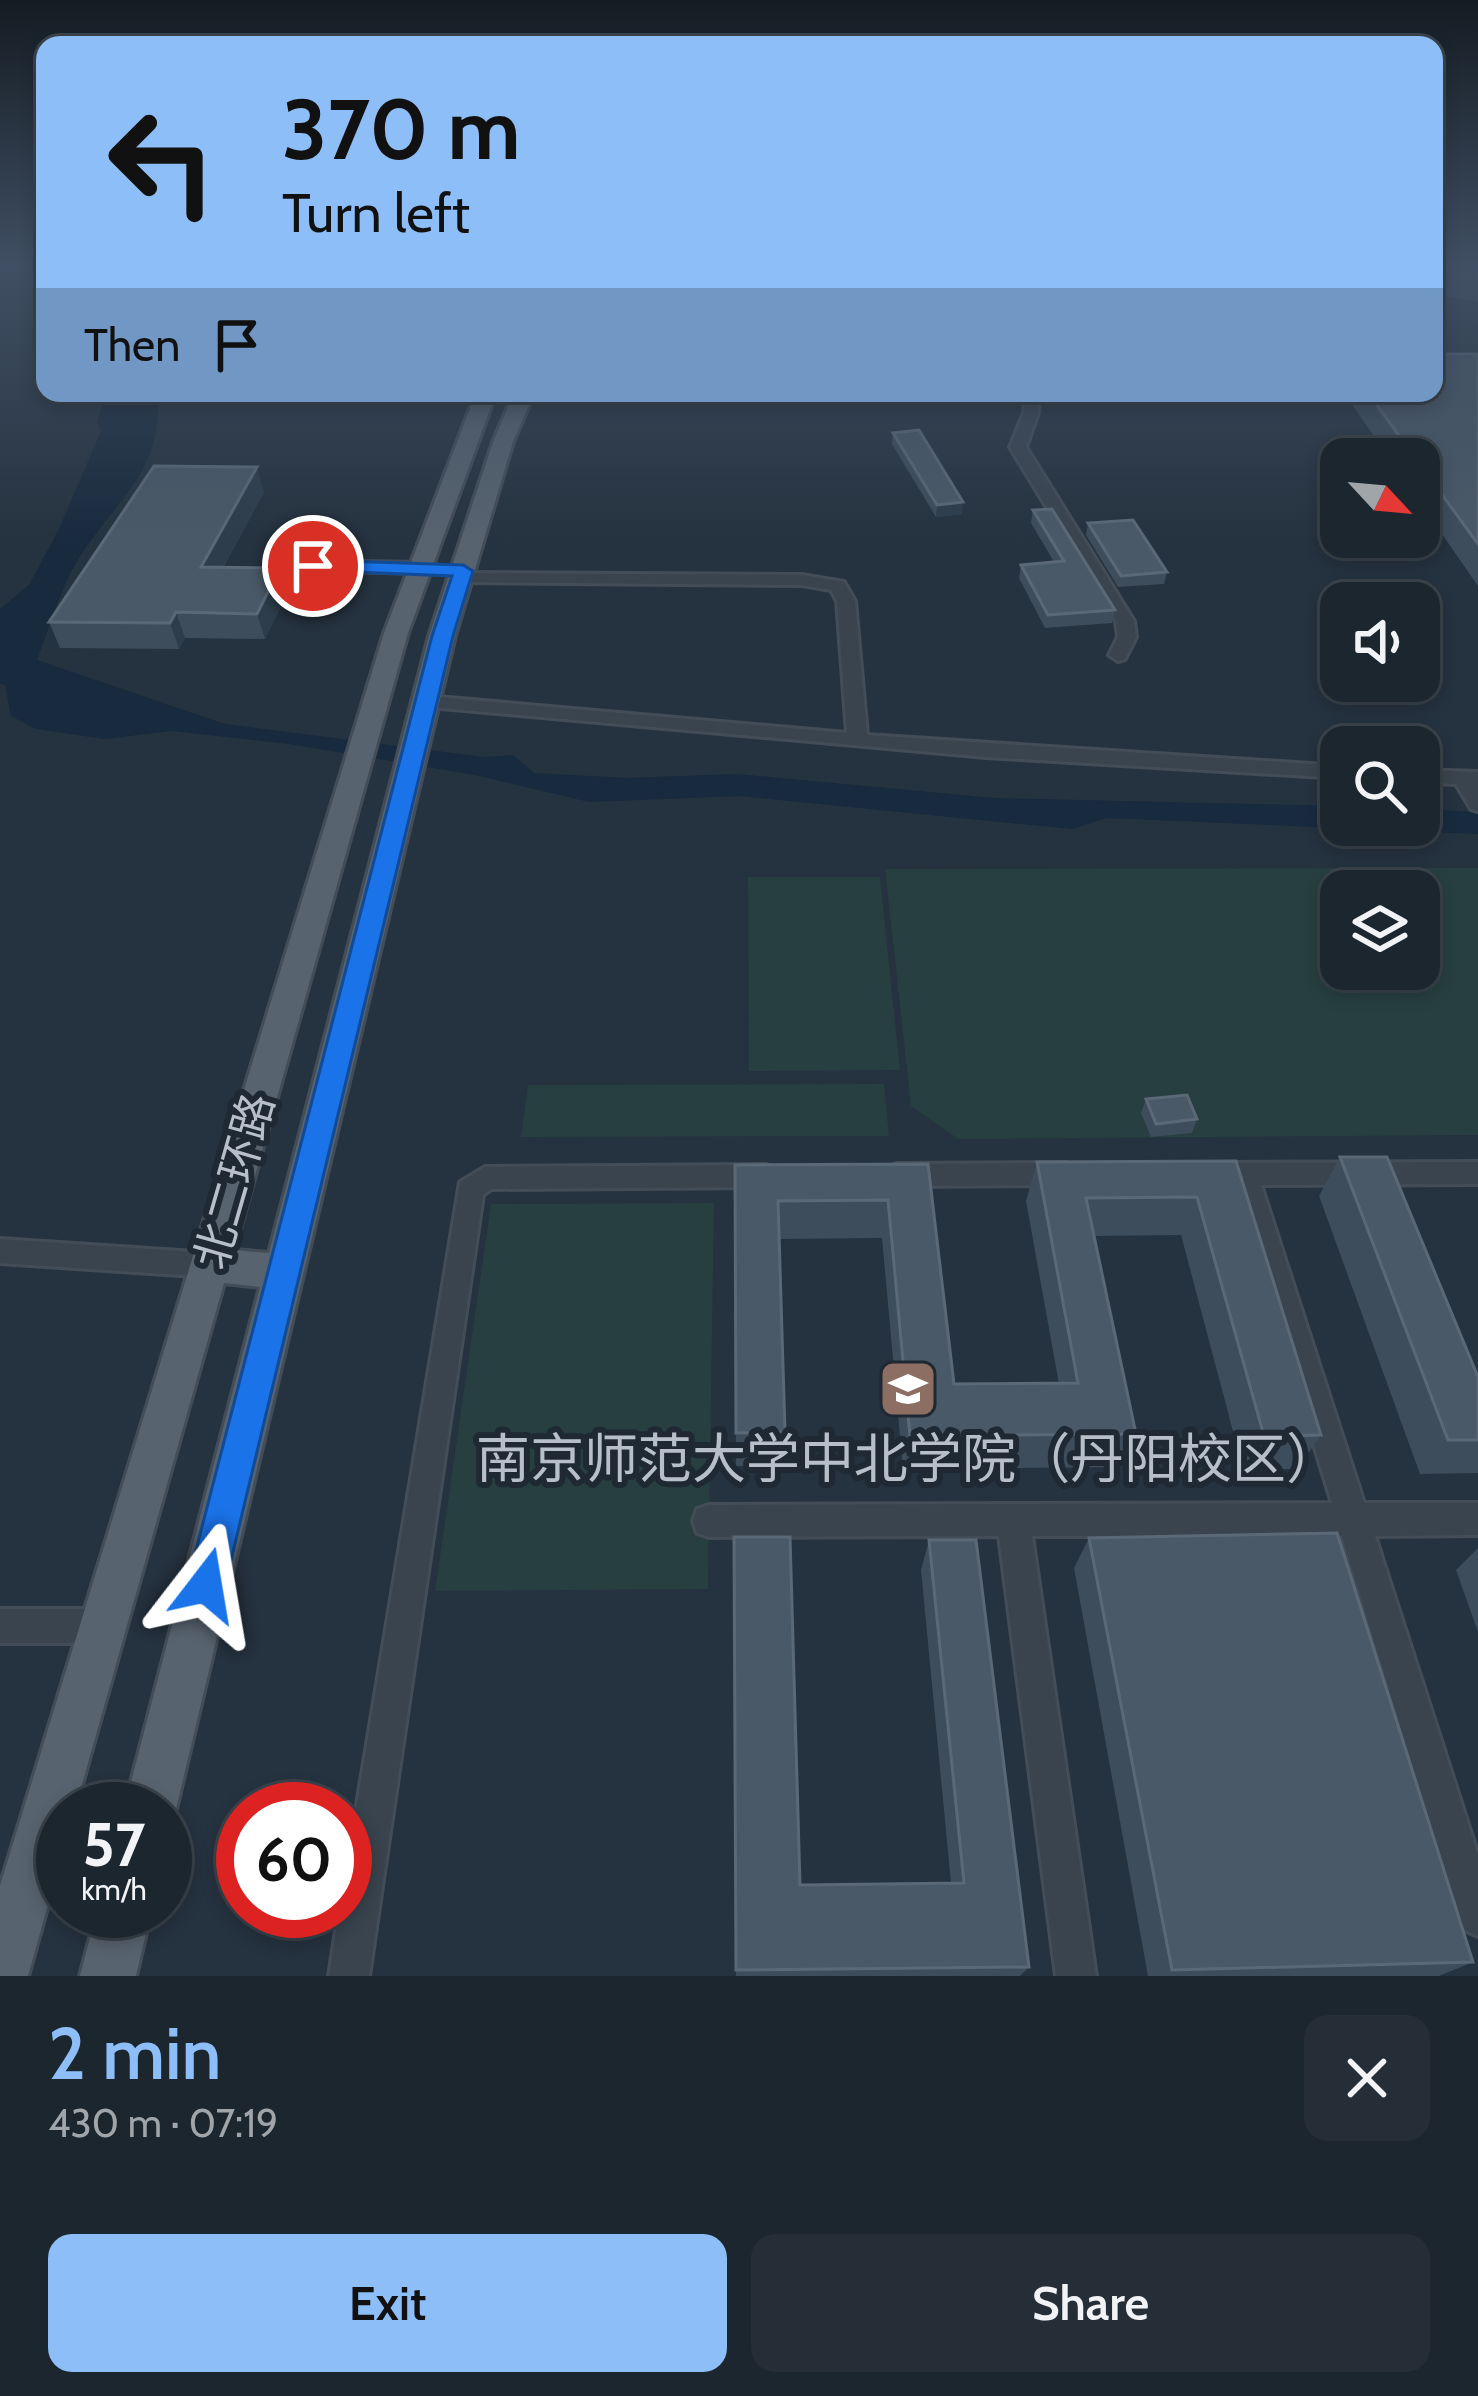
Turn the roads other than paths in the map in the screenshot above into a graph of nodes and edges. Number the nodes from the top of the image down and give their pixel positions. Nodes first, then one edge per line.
1 (483, 402) edge
2 (521, 402) edge
3 (1031, 402) edge
4 (313, 566) dead end
5 (419, 568) junction
6 (462, 574) junction
7 (1118, 655) dead end
8 (426, 702) junction
9 (858, 740) junction
10 (1320, 771) edge
11 (1440, 777) edge
12 (1470, 778) edge
13 (1478, 804) edge
14 (1478, 1173) edge
15 (1088, 1174) edge
16 (1177, 1174) edge
17 (1244, 1174) junction
18 (861, 1175) edge
19 (790, 1176) edge
20 (0, 1251) edge
21 (210, 1265) junction
22 (285, 1272) junction
23 (1353, 1519) junction
24 (1478, 1519) edge
25 (1012, 1520) junction
26 (709, 1521) dead end
27 (104, 1625) junction
28 (0, 1626) edge
29 (157, 1782) edge
30 (1478, 1916) edge
31 (117, 1938) edge
32 (0, 1976) edge
33 (108, 1976) edge
34 (349, 1976) edge
35 (1076, 1976) edge

1 - 5 main road, 北二环路
2 - 6 main road, 北二环路
3 - 7 street
4 - 5 street
5 - 6 main road
5 - 21 main road, 北二环路
6 - 8 main road, 北二环路
6 - 9 street
8 - 9 street
8 - 22 main road, 北二环路
9 - 10 street
11 - 12 street
12 - 13 street
14 - 17 street
15 - 18 street
16 - 17 street
17 - 23 street
19 - 34 street
20 - 21 street
21 - 22 main road
21 - 27 main road, 北二环路
22 - 29 main road, 北二环路
23 - 24 street
23 - 25 street
23 - 30 street
25 - 26 street
25 - 35 street
27 - 28 street
27 - 32 main road, 北二环路
31 - 33 main road

